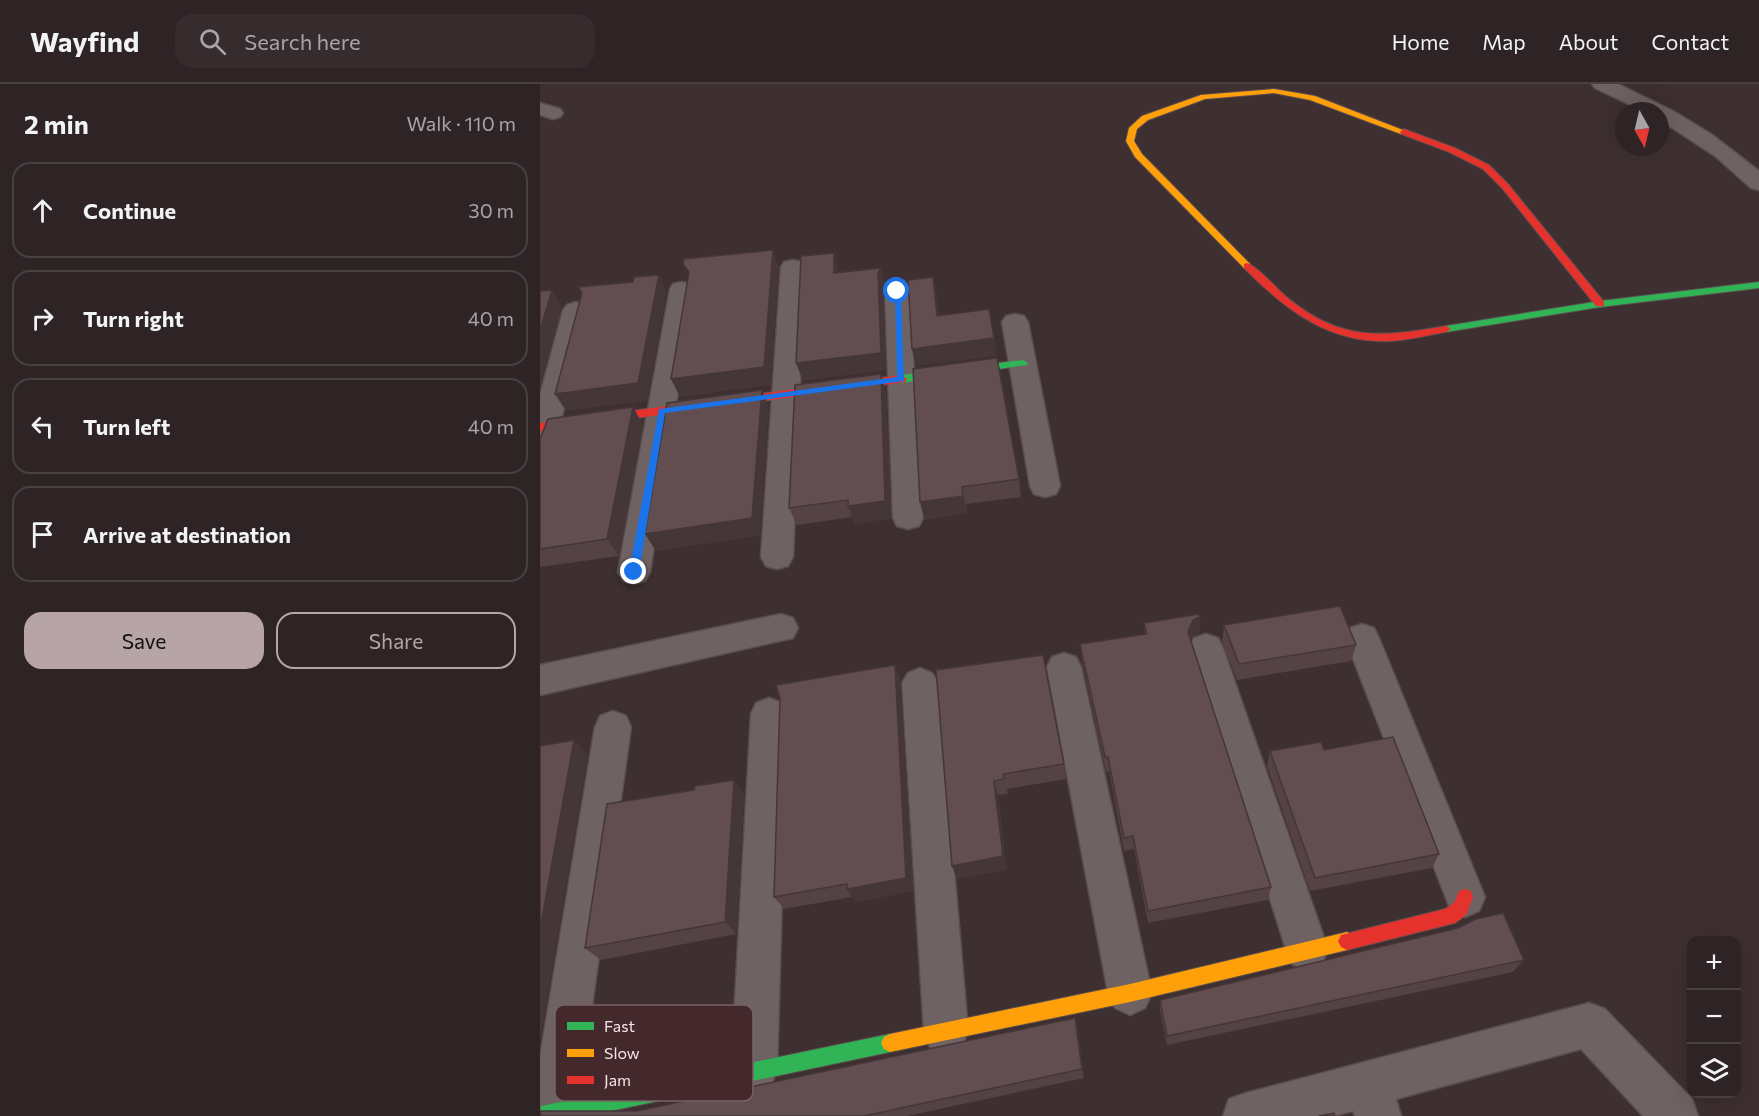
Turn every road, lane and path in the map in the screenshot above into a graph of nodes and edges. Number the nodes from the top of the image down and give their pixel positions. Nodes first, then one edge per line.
1 (1602, 84) edge
2 (1759, 183) edge
3 (794, 267) dead end
4 (1759, 285) edge
5 (682, 288) edge
6 (897, 291) dead end
7 (1600, 304) junction
8 (576, 310) edge
9 (1015, 322) dead end
10 (1023, 363) junction
11 (901, 379) junction
12 (785, 395) junction
13 (662, 411) junction
14 (542, 434) edge
15 (1046, 486) dead end
16 (908, 518) dead end
17 (777, 557) dead end
18 (634, 572) dead end
19 (781, 628) dead end
20 (1362, 638) dead end
21 (1206, 648) dead end
22 (1064, 667) dead end
23 (540, 680) edge
24 (920, 683) dead end
25 (769, 714) dead end
26 (613, 727) dead end
27 (1465, 897) joint
28 (1307, 949) junction
29 (1130, 993) junction
30 (566, 1005) edge
31 (946, 1031) junction
32 (754, 1071) joint
33 (555, 1073) edge
34 (1373, 1100) edge
35 (614, 1101) edge
36 (548, 1115) edge
37 (1246, 1116) edge
38 (1676, 1116) edge

1 - 2 street
3 - 12 street
4 - 7 street
5 - 13 street
6 - 11 street
7 - 7 street
8 - 14 street
9 - 10 street
10 - 11 street
10 - 15 street
11 - 12 street
11 - 16 street
12 - 13 street
12 - 17 street
13 - 14 street
13 - 18 street
19 - 23 street
20 - 27 street
21 - 28 street
22 - 29 street
24 - 31 street
25 - 32 street
26 - 30 street
27 - 28 street
28 - 29 street
29 - 31 street
31 - 32 street
33 - 36 street
34 - 37 street
34 - 38 street
35 - 36 street

